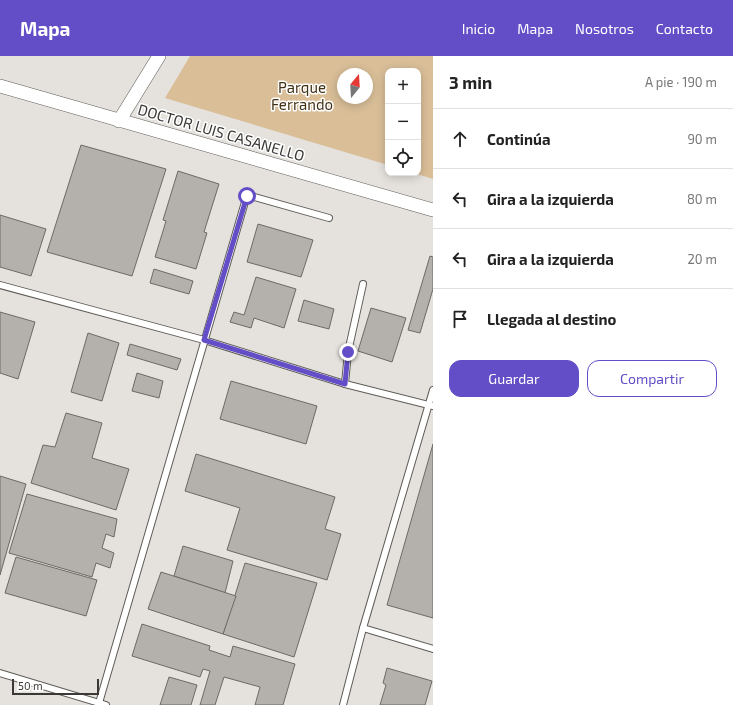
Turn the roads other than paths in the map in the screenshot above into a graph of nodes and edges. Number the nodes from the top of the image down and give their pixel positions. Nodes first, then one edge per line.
1 (159, 56) edge
2 (0, 86) edge
3 (120, 121) junction
4 (433, 210) edge
5 (329, 218) dead end
6 (363, 284) dead end
7 (0, 285) edge
8 (204, 340) junction
9 (345, 384) junction
10 (433, 390) edge
11 (431, 405) edge
12 (363, 628) junction
13 (433, 649) edge
14 (0, 673) edge
15 (99, 703) junction
16 (106, 705) edge
17 (342, 705) edge

1 - 3 street
2 - 3 street, DOCTOR LUIS CASANELLO
3 - 4 street, DOCTOR LUIS CASANELLO
5 - 8 lane
6 - 9 lane
7 - 8 lane
8 - 9 lane
8 - 15 lane
9 - 11 lane
10 - 11 lane
11 - 12 lane
12 - 13 lane
12 - 17 lane
14 - 15 lane
15 - 16 lane

